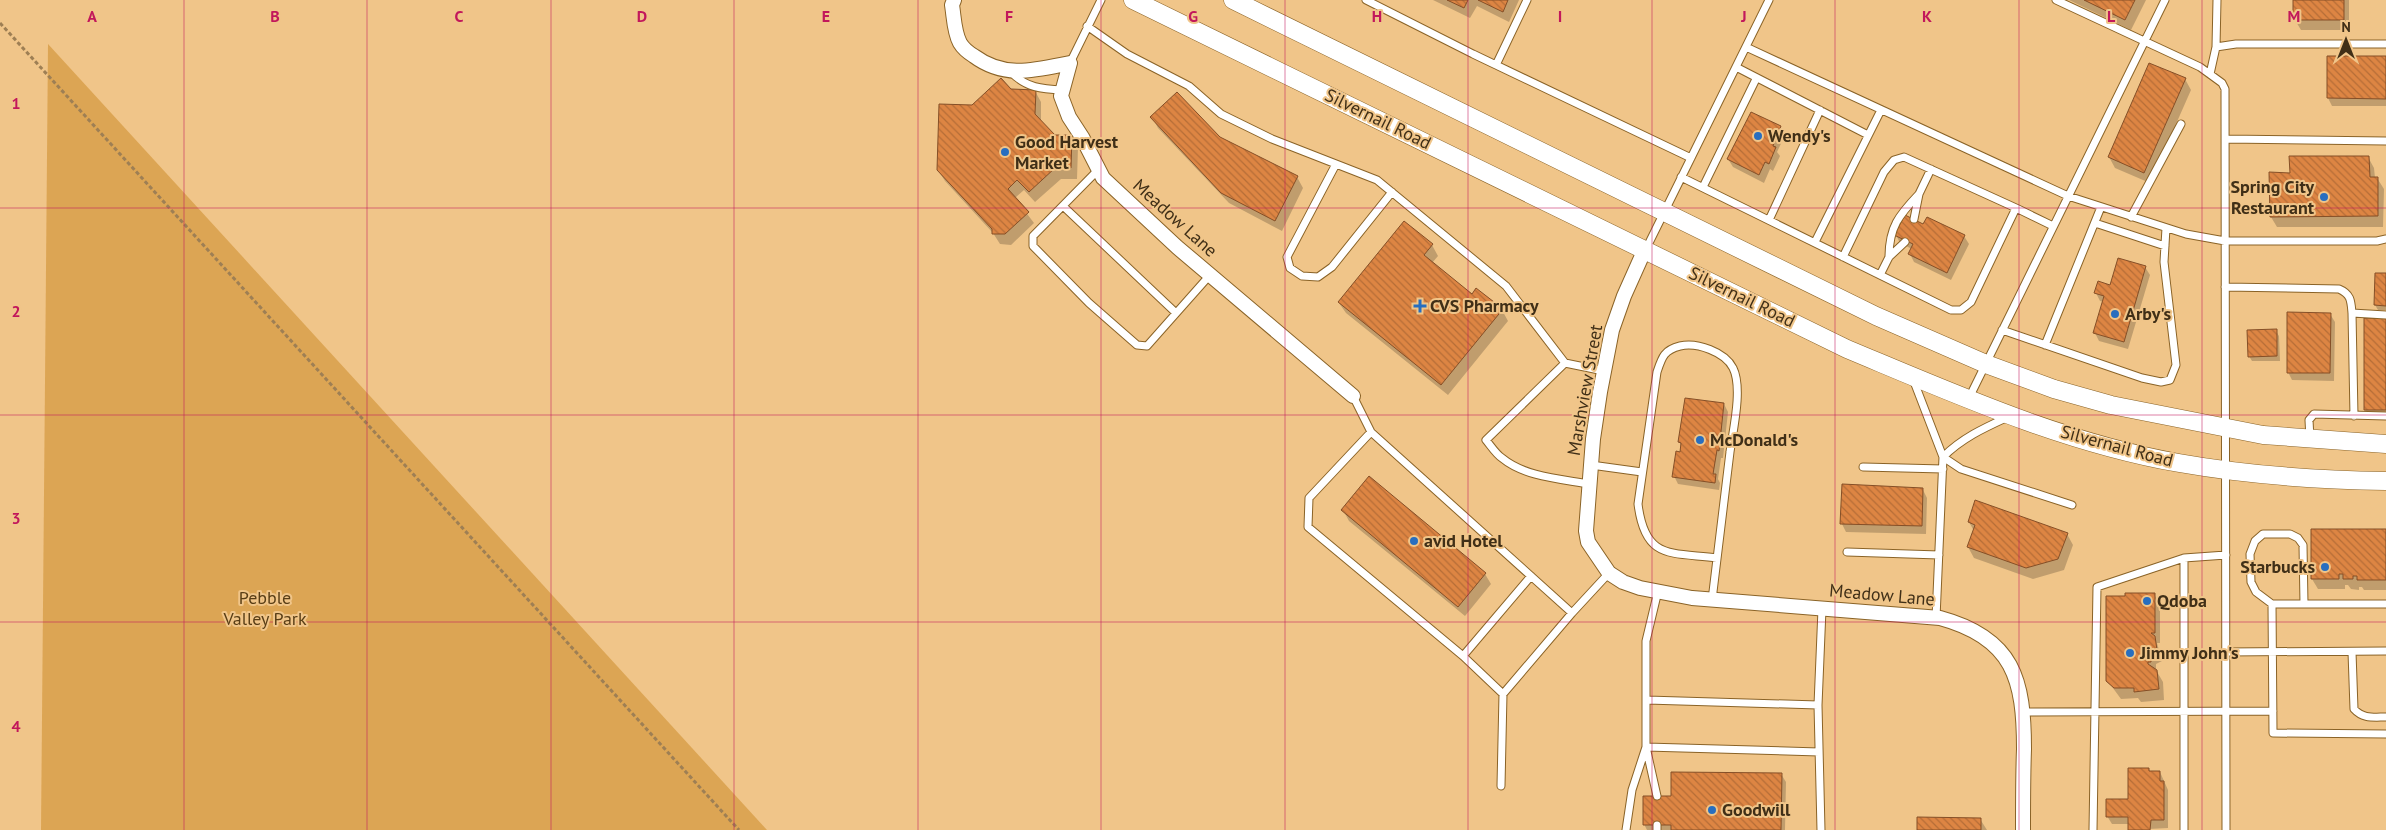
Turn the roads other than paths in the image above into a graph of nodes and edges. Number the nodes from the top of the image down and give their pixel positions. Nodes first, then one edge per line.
1 (954, 0) edge
2 (1101, 0) edge
3 (1134, 0) edge
4 (1234, 0) edge
5 (1366, 0) edge
6 (1528, 0) edge
7 (1769, 0) edge
8 (2056, 0) edge
9 (2165, 0) edge
10 (2217, 0) edge
11 (1087, 26) junction
12 (2145, 43) junction
13 (2386, 44) edge
14 (1746, 47) junction
15 (2216, 47) junction
16 (1070, 63) junction
17 (1496, 65) junction
18 (1736, 67) junction
19 (1011, 72) junction
20 (2210, 74) junction
21 (1756, 79) junction
22 (1063, 90) junction
23 (1820, 110) junction
24 (1881, 110) junction
25 (2181, 124) dead end
26 (1868, 135) junction
27 (2225, 140) junction
28 (2386, 141) edge
29 (1691, 158) junction
30 (1336, 164) junction
31 (1099, 169) junction
32 (1931, 169) junction
33 (1681, 177) junction
34 (1703, 187) junction
35 (1392, 192) junction
36 (1920, 194) junction
37 (2068, 196) junction
38 (1063, 206) junction
39 (2101, 207) junction
40 (2016, 208) junction
41 (1663, 211) junction
42 (2131, 216) junction
43 (1914, 219) dead end
44 (1769, 220) junction
45 (2095, 223) junction
46 (2053, 226) junction
47 (2166, 228) junction
48 (2386, 239) edge
49 (2225, 241) junction
50 (1815, 242) junction
51 (1904, 242) dead end
52 (2165, 246) junction
53 (1645, 250) junction
54 (1843, 257) junction
55 (1889, 257) junction
56 (1210, 275) junction
57 (1880, 275) junction
58 (2225, 287) junction
59 (1176, 313) junction
60 (2352, 313) junction
61 (2386, 315) edge
62 (2002, 330) junction
63 (2046, 345) junction
64 (1565, 363) junction
65 (1986, 364) junction
66 (1604, 371) junction
67 (1911, 376) junction
68 (1352, 396) joint
69 (1969, 398) junction
70 (2014, 415) junction
71 (2354, 416) junction
72 (2386, 416) edge
73 (2226, 429) junction
74 (1371, 432) junction
75 (2310, 439) junction
76 (2386, 444) edge
77 (1943, 457) junction
78 (1591, 465) junction
79 (1863, 467) dead end
80 (1943, 469) junction
81 (2226, 470) junction
82 (1642, 472) junction
83 (2386, 482) edge
84 (1589, 484) junction
85 (2072, 505) dead end
86 (1588, 542) joint
87 (1847, 552) dead end
88 (1939, 555) junction
89 (2226, 555) junction
90 (1717, 558) junction
91 (2184, 558) junction
92 (1609, 573) junction
93 (1531, 576) junction
94 (1658, 591) junction
95 (1712, 600) junction
96 (2272, 604) junction
97 (2304, 604) junction
98 (2386, 604) edge
99 (1822, 609) junction
100 (1572, 613) junction
101 (1936, 618) junction
102 (2386, 651) edge
103 (2227, 652) junction
104 (2272, 652) junction
105 (2352, 652) junction
106 (1463, 656) junction
107 (1502, 694) junction
108 (1647, 700) junction
109 (1818, 705) junction
110 (2184, 710) junction
111 (2226, 710) junction
112 (2273, 710) junction
113 (2093, 711) junction
114 (2024, 712) junction
115 (2386, 717) edge
116 (2386, 734) edge
117 (1646, 747) junction
118 (1819, 752) junction
119 (1501, 786) dead end
120 (1657, 796) dead end
121 (1626, 830) edge
122 (1821, 830) edge
123 (2023, 830) edge
124 (2093, 830) edge
125 (2184, 830) edge
126 (2226, 830) edge

1 - 19 street
2 - 11 lane
3 - 53 street, Silvernail Road
4 - 41 street
5 - 17 lane
6 - 17 lane
7 - 14 lane
8 - 12 lane
9 - 12 lane
10 - 15 lane
11 - 16 lane
11 - 30 lane
12 - 20 lane
12 - 37 lane
13 - 15 lane
14 - 18 lane
14 - 24 lane
15 - 20 lane
16 - 19 street
16 - 22 street, Meadow Lane
17 - 29 lane
18 - 21 lane
18 - 29 lane
19 - 22 lane
20 - 27 lane
21 - 23 lane
21 - 34 lane
22 - 31 street, Meadow Lane
23 - 26 lane
23 - 44 lane
24 - 26 lane
24 - 37 lane
25 - 42 lane
26 - 50 lane
27 - 28 lane
27 - 49 lane
29 - 33 lane
30 - 35 lane
30 - 35 lane
31 - 38 lane
31 - 56 street, Meadow Lane
32 - 36 lane
32 - 40 lane
32 - 54 lane
33 - 34 lane
33 - 41 lane
34 - 44 lane
35 - 64 lane
36 - 43 lane
36 - 55 lane
37 - 39 lane
37 - 46 lane
38 - 59 lane
38 - 59 lane
39 - 42 lane
39 - 45 lane
40 - 46 lane
40 - 57 lane
41 - 53 lane
41 - 65 street
42 - 47 lane
44 - 50 lane
45 - 52 lane
45 - 63 lane
46 - 62 lane
47 - 49 lane
47 - 52 lane
48 - 49 lane
49 - 58 lane
50 - 54 lane
51 - 55 lane
52 - 63 lane
53 - 66 street, Marshview Street
53 - 67 street, Silvernail Road
54 - 57 lane
55 - 57 lane
56 - 59 lane
56 - 68 street, Meadow Lane
58 - 60 lane
58 - 73 lane
60 - 61 lane
60 - 71 lane
62 - 63 lane
62 - 65 lane
64 - 66 lane
64 - 84 lane
65 - 69 lane
65 - 73 street
66 - 78 street, Marshview Street
67 - 69 street, Silvernail Road
67 - 77 lane
68 - 74 lane
69 - 70 street, Silvernail Road
70 - 77 lane
70 - 81 street, Silvernail Road
71 - 72 lane
71 - 75 lane
73 - 75 street
73 - 81 lane
74 - 93 lane
74 - 106 lane
75 - 76 street
77 - 80 lane
77 - 85 lane
78 - 82 lane
78 - 84 street, Marshview Street
79 - 80 lane
80 - 88 lane
81 - 83 street, Silvernail Road
81 - 89 lane
82 - 90 lane
82 - 90 lane
84 - 86 street, Marshview Street
86 - 92 street, Meadow Lane
87 - 88 lane
88 - 101 lane
89 - 91 lane
89 - 103 lane
90 - 95 lane
91 - 110 lane
91 - 113 lane
92 - 94 street, Meadow Lane
92 - 100 lane
93 - 100 lane
93 - 106 lane
94 - 95 street, Meadow Lane
94 - 108 lane
95 - 99 street, Meadow Lane
96 - 97 lane
96 - 97 lane
96 - 104 lane
97 - 98 lane
99 - 101 street, Meadow Lane
99 - 109 lane
100 - 107 lane
101 - 114 street, Meadow Lane
102 - 105 lane
103 - 104 lane
103 - 111 lane
104 - 105 lane
104 - 112 lane
105 - 115 lane
106 - 107 lane
107 - 119 lane
108 - 109 lane
108 - 117 lane
109 - 118 lane
110 - 111 lane
110 - 113 lane
110 - 125 lane
111 - 112 lane
111 - 126 lane
112 - 116 lane
113 - 114 lane
113 - 124 lane
114 - 123 street, Meadow Lane
117 - 118 lane
117 - 120 lane
117 - 121 lane
118 - 122 lane

